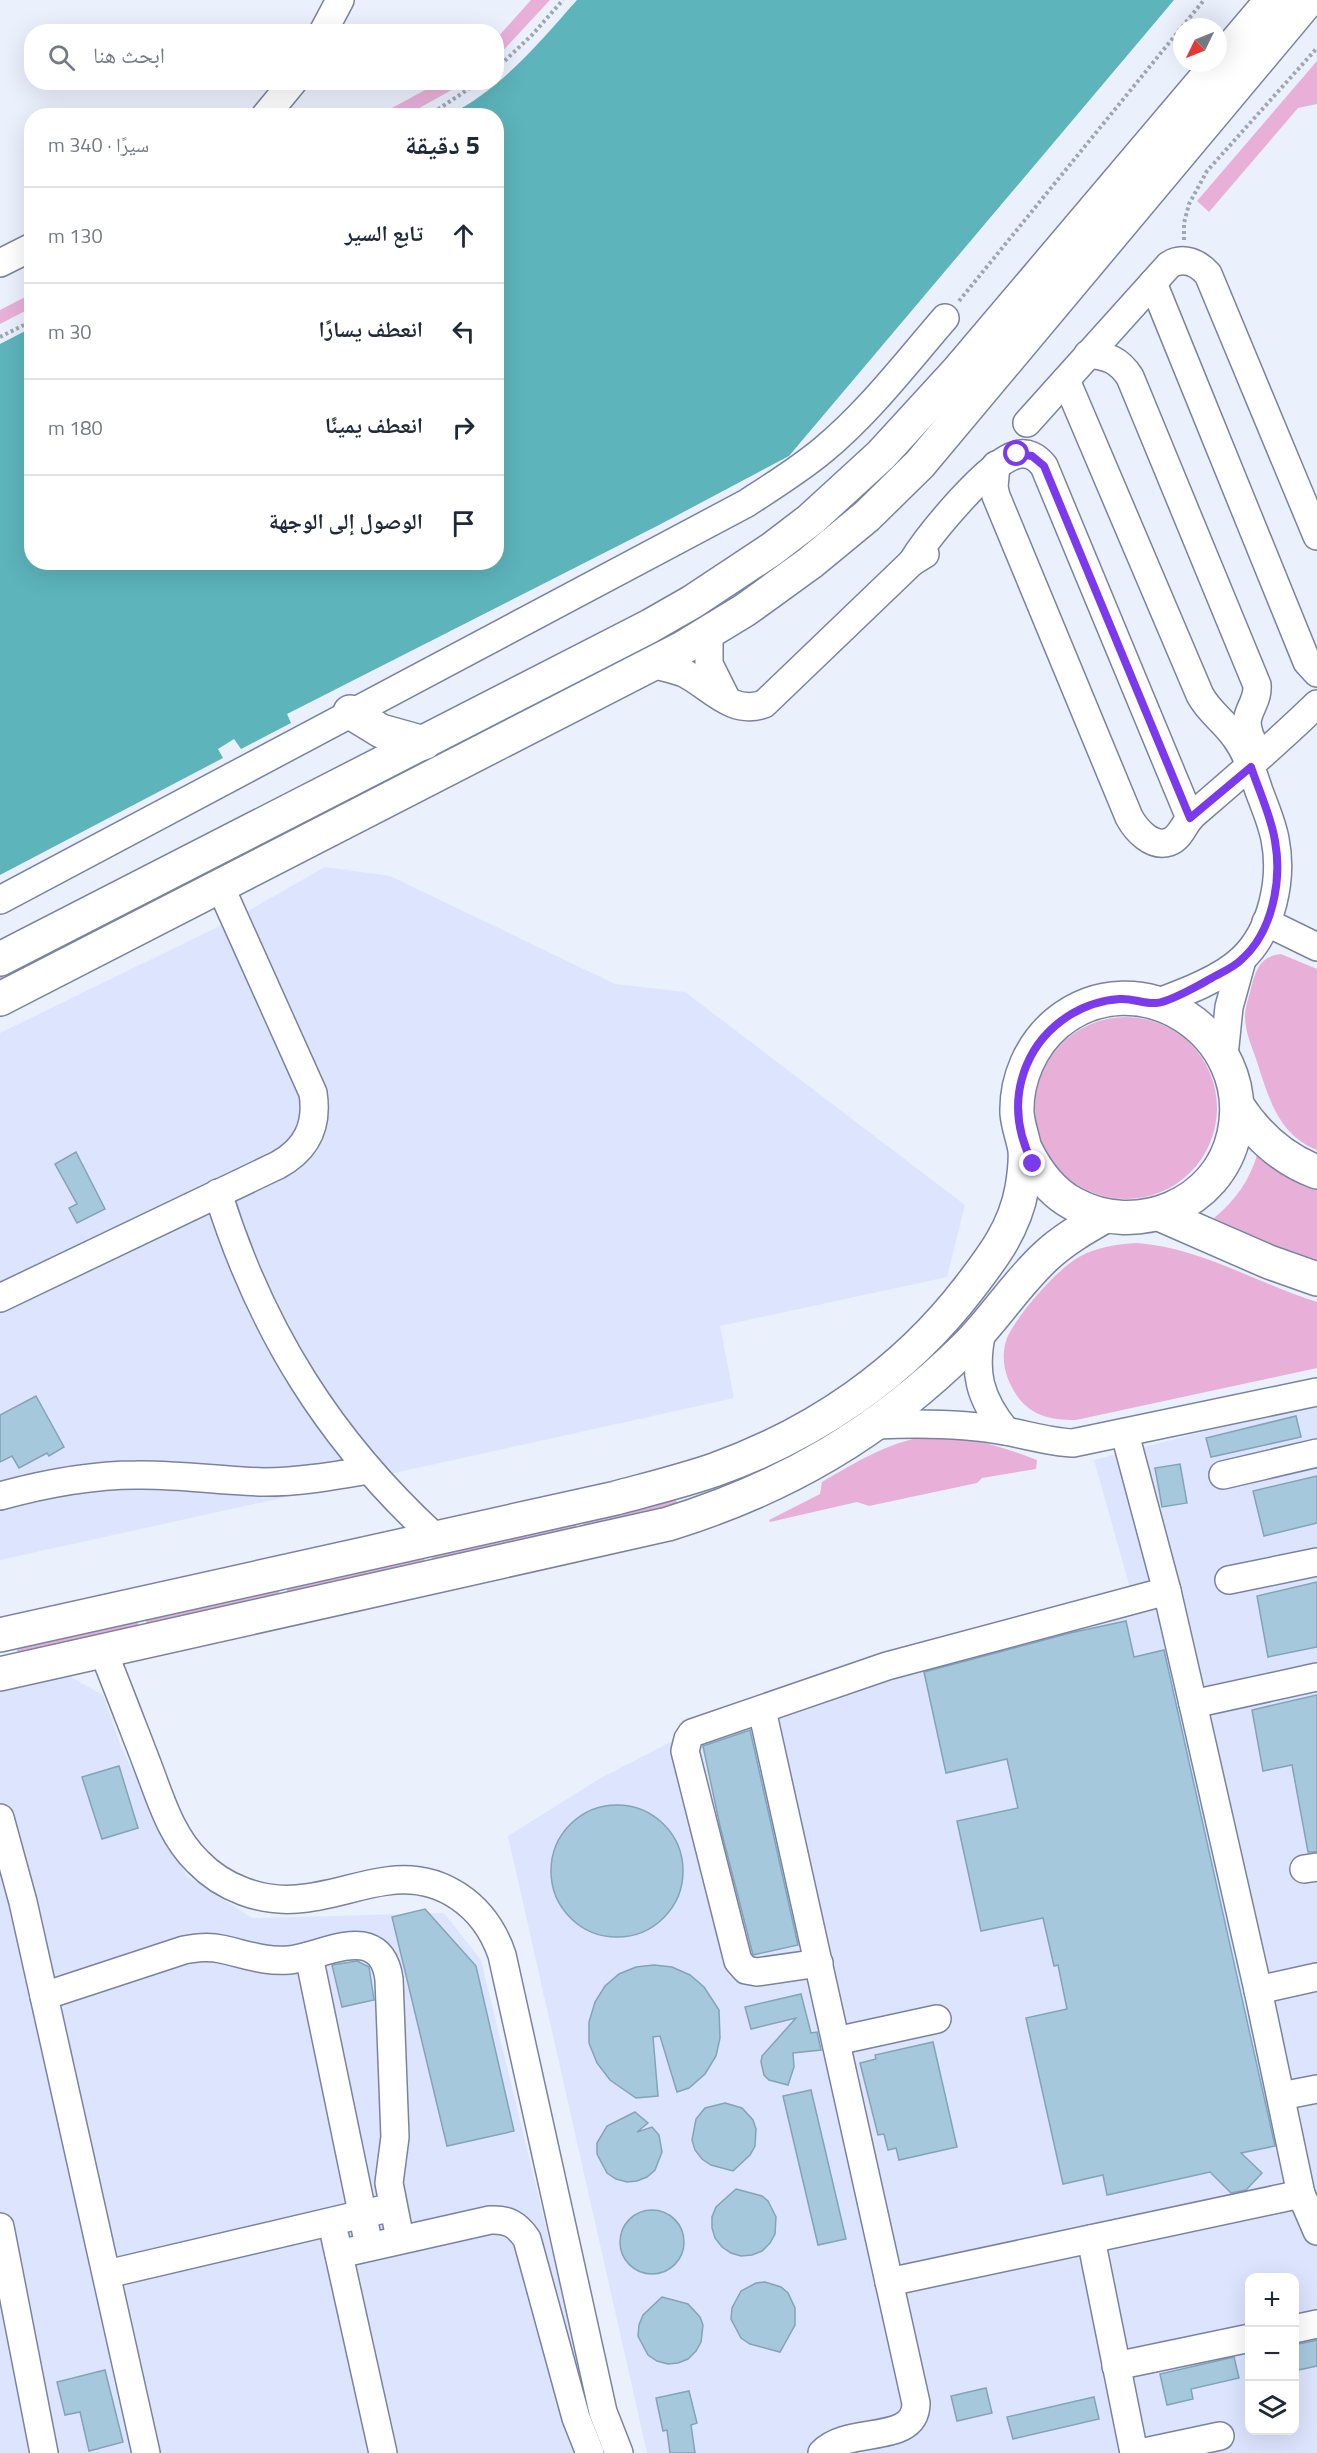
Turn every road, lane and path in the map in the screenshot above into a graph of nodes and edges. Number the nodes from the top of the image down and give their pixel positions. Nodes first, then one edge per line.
1 (340, 0) edge
2 (563, 0) edge
3 (1204, 0) edge
4 (1272, 0) edge
5 (1308, 0) edge
6 (1189, 18) edge
7 (327, 24) edge
8 (1173, 38) edge
9 (1317, 48) edge
10 (504, 61) edge
11 (287, 90) edge
12 (467, 90) edge
13 (272, 108) edge
14 (440, 108) edge
15 (1166, 148) junction
16 (24, 252) edge
17 (1187, 261) junction
18 (0, 263) edge
19 (1153, 283) junction
20 (945, 318) joint
21 (24, 325) edge
22 (0, 337) edge
23 (1088, 354) junction
24 (1066, 380) junction
25 (1027, 423) dead end
26 (996, 465) junction
27 (1002, 508) junction
28 (1317, 536) edge
29 (912, 562) junction
30 (650, 626) junction
31 (709, 632) junction
32 (652, 664) junction
33 (1317, 673) edge
34 (727, 700) junction
35 (1317, 705) edge
36 (350, 712) junction
37 (551, 717) junction
38 (1236, 721) junction
39 (424, 743) junction
40 (1256, 763) junction
41 (1190, 818) junction
42 (220, 886) junction
43 (0, 900) edge
44 (1266, 922) junction
45 (1317, 947) edge
46 (0, 959) edge
47 (1242, 960) junction
48 (0, 999) edge
49 (1156, 1003) junction
50 (1224, 1056) junction
51 (1237, 1105) junction
52 (1025, 1148) junction
53 (1317, 1172) edge
54 (219, 1193) junction
55 (1159, 1214) junction
56 (1105, 1216) junction
57 (1317, 1279) edge
58 (0, 1298) edge
59 (982, 1331) junction
60 (873, 1385) junction
61 (1317, 1392) edge
62 (876, 1425) junction
63 (1006, 1431) junction
64 (1125, 1434) junction
65 (1317, 1453) edge
66 (368, 1470) junction
67 (1223, 1475) dead end
68 (0, 1496) edge
69 (708, 1512) junction
70 (436, 1538) junction
71 (1317, 1562) edge
72 (1229, 1580) dead end
73 (1167, 1591) junction
74 (0, 1635) edge
75 (104, 1651) junction
76 (0, 1674) edge
77 (1317, 1677) edge
78 (1193, 1704) junction
79 (762, 1710) junction
80 (0, 1818) edge
81 (11, 1905) edge
82 (309, 1956) junction
83 (819, 1963) junction
84 (1317, 1977) edge
85 (1258, 1990) junction
86 (44, 1996) junction
87 (937, 2019) dead end
88 (836, 2041) junction
89 (1317, 2089) edge
90 (1281, 2096) junction
91 (1302, 2194) junction
92 (393, 2207) junction
93 (362, 2214) junction
94 (324, 2223) junction
95 (0, 2227) edge
96 (1317, 2232) edge
97 (1091, 2239) junction
98 (400, 2240) junction
99 (369, 2246) junction
100 (339, 2254) junction
101 (107, 2274) junction
102 (889, 2282) junction
103 (7, 2293) edge
104 (1317, 2324) edge
105 (1299, 2328) edge
106 (1245, 2339) edge
107 (1116, 2366) junction
108 (1220, 2436) dead end
109 (44, 2453) edge
110 (146, 2453) edge
111 (367, 2453) edge
112 (383, 2453) edge
113 (590, 2453) edge
114 (619, 2453) edge
115 (822, 2453) edge
116 (1134, 2453) edge
117 (1140, 2453) edge

1 - 7 street
2 - 10 path
3 - 6 path
4 - 15 main road
5 - 15 main road
8 - 20 path
9 - 17 path
11 - 13 street
12 - 14 path
15 - 30 main road
15 - 31 main road
16 - 18 street
17 - 19 street
17 - 28 street
19 - 23 street
19 - 33 street
20 - 36 street
21 - 22 path
23 - 24 street
23 - 38 street
24 - 25 street
24 - 38 street
26 - 27 street
26 - 29 street
26 - 41 street
27 - 29 street
27 - 41 street
29 - 34 street
30 - 37 main road
30 - 39 main road
31 - 32 main road
31 - 34 street
32 - 34 street
32 - 37 main road
35 - 40 street
36 - 39 main road
36 - 43 street
37 - 42 main road
38 - 40 street
39 - 46 main road
40 - 41 street
40 - 44 street
42 - 48 main road
42 - 54 street
44 - 45 street
44 - 47 street
47 - 49 street
47 - 50 street
49 - 50 main road
49 - 52 main road
50 - 51 main road
51 - 53 main road
51 - 55 main road
52 - 56 main road
52 - 60 main road
54 - 58 street
54 - 66 street
55 - 56 main road
55 - 57 main road
56 - 59 main road
59 - 62 main road
59 - 63 street
60 - 69 main road
60 - 70 main road
61 - 64 street
62 - 63 street
62 - 69 main road
63 - 64 street
64 - 73 street
65 - 67 street
66 - 68 street
66 - 70 street
69 - 75 main road
70 - 74 main road
71 - 72 street
73 - 78 street
73 - 79 street
75 - 76 main road
75 - 114 street
77 - 78 street
78 - 85 street
79 - 83 street
79 - 83 street
80 - 81 street
81 - 86 street
82 - 86 street
82 - 92 street
82 - 93 street
83 - 88 street
84 - 85 street
85 - 90 street
86 - 101 street
87 - 88 street
88 - 102 street
89 - 90 street
90 - 91 street
91 - 96 street
91 - 97 street
92 - 93 street
92 - 98 street
93 - 94 street
93 - 99 street
94 - 100 street
94 - 101 street
94 - 111 street
95 - 103 street
97 - 102 street
97 - 107 street
98 - 99 street
98 - 113 street
99 - 100 street
100 - 112 street
101 - 110 street
102 - 115 street
103 - 109 street
104 - 105 street
106 - 107 street
107 - 116 street
108 - 117 street

